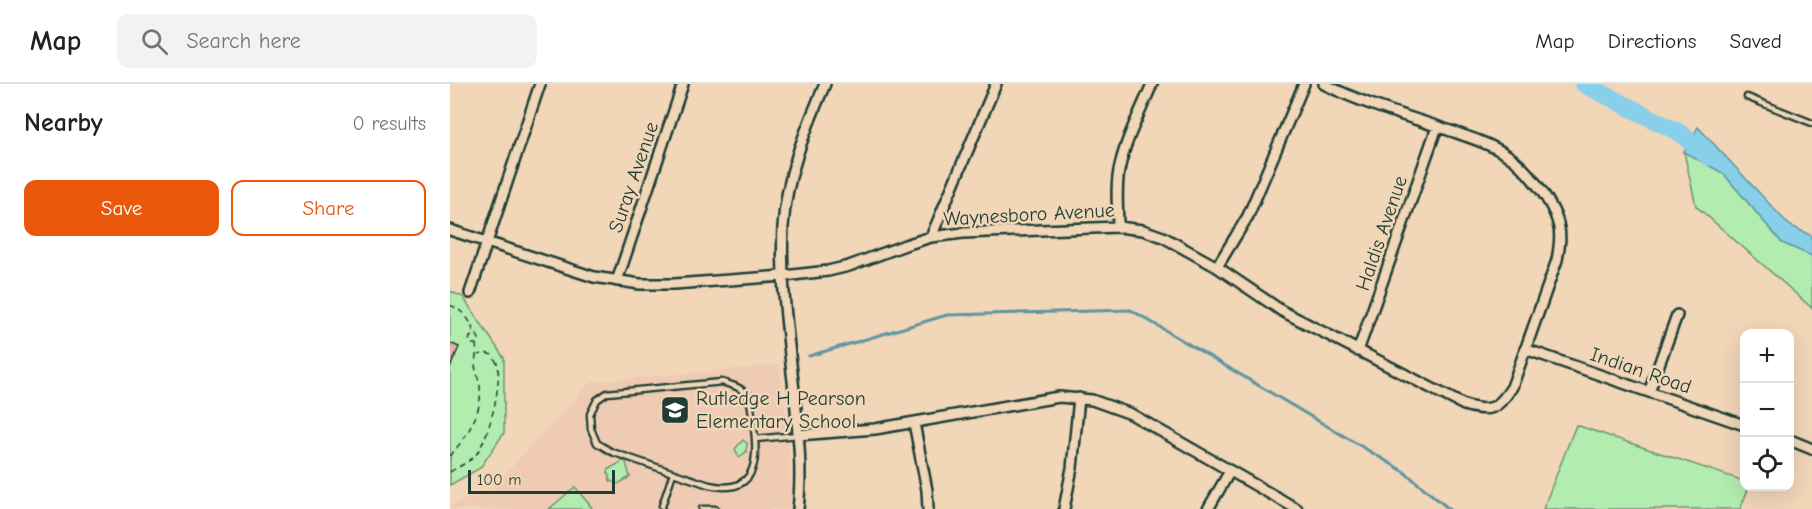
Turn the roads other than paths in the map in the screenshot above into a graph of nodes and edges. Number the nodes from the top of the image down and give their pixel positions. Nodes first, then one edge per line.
1 (540, 84) edge
2 (683, 84) edge
3 (825, 84) edge
4 (996, 84) edge
5 (1152, 84) edge
6 (1304, 84) edge
7 (1324, 84) edge
8 (1747, 96) dead end
9 (1812, 123) edge
10 (1437, 127) junction
11 (1118, 227) junction
12 (450, 230) edge
13 (932, 237) junction
14 (488, 243) junction
15 (1217, 267) junction
16 (784, 276) junction
17 (617, 281) junction
18 (470, 293) dead end
19 (1677, 315) dead end
20 (1525, 349) junction
21 (1358, 351) junction
22 (1649, 392) junction
23 (1079, 398) junction
24 (914, 423) junction
25 (1740, 424) edge
26 (798, 435) junction
27 (756, 439) junction
28 (1794, 441) edge
29 (1812, 448) edge
30 (1230, 471) junction
31 (673, 473) junction
32 (662, 506) dead end
33 (702, 509) edge
34 (715, 509) edge
35 (798, 509) edge
36 (928, 509) edge
37 (1064, 509) edge
38 (1208, 509) edge
39 (1297, 509) edge

1 - 14 street
2 - 17 street, Suray Avenue
3 - 16 street
4 - 13 street
5 - 11 street
6 - 15 street
7 - 10 street
8 - 9 lane
10 - 20 street
10 - 21 street, Haldis Avenue
11 - 13 street, Waynesboro Avenue
11 - 15 street, Waynesboro Avenue
12 - 14 street, Waynesboro Avenue
13 - 16 street, Waynesboro Avenue
14 - 17 street, Waynesboro Avenue
14 - 18 street
15 - 21 street, Waynesboro Avenue
16 - 17 street, Waynesboro Avenue
16 - 26 street
19 - 22 street
20 - 21 street, Waynesboro Avenue
20 - 22 street, Indian Road
22 - 25 street, Indian Road
23 - 24 street
23 - 30 street
23 - 37 street
24 - 26 street
24 - 36 street
26 - 27 lane
26 - 35 street
27 - 31 lane
27 - 31 lane
28 - 29 street
30 - 38 street
30 - 39 street
31 - 32 lane
33 - 34 lane

